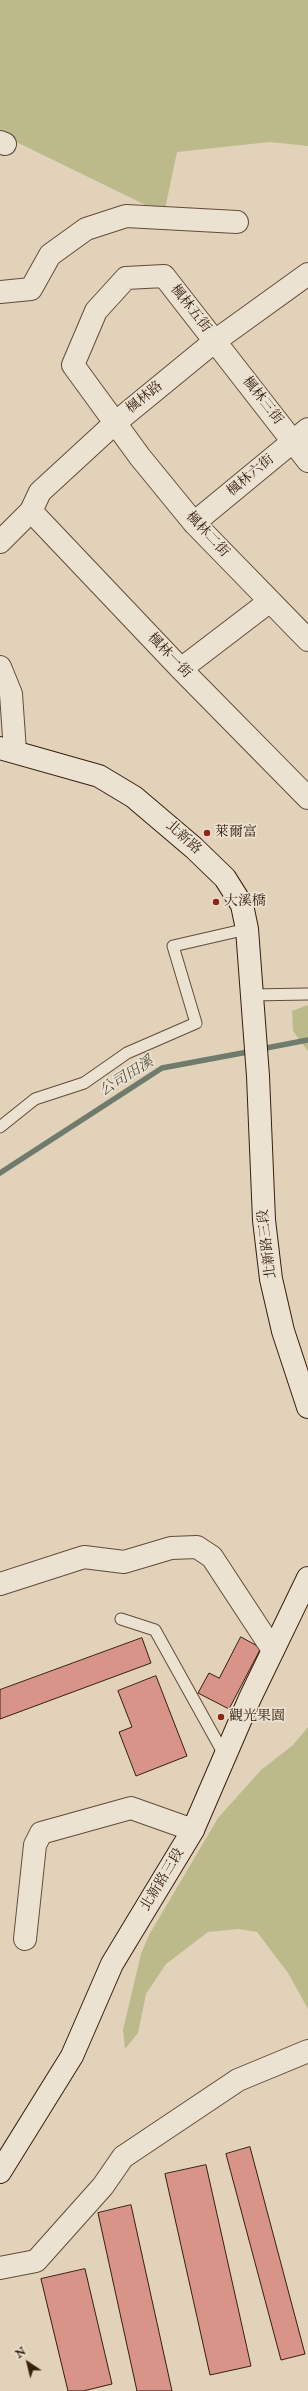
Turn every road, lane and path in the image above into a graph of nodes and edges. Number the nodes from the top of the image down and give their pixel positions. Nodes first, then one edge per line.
1 (237, 222) dead end
2 (306, 279) edge
3 (0, 292) edge
4 (215, 341) junction
5 (114, 423) junction
6 (300, 435) edge
7 (308, 461) edge
8 (31, 511) junction
9 (194, 523) junction
10 (0, 542) edge
11 (270, 601) junction
12 (308, 640) edge
13 (0, 667) edge
14 (181, 669) junction
15 (7, 750) edge
16 (308, 798) edge
17 (247, 928) junction
18 (308, 994) edge
19 (251, 995) junction
20 (258, 1076) joint
21 (0, 1127) edge
22 (308, 1407) edge
23 (308, 1578) edge
24 (0, 1584) edge
25 (121, 1619) dead end
26 (273, 1650) junction
27 (225, 1756) junction
28 (193, 1830) junction
29 (25, 1939) dead end
30 (308, 2051) edge
31 (0, 2172) edge
32 (0, 2268) edge

1 - 3 street
2 - 4 street, 楓林路
4 - 5 street, 楓林路
4 - 5 street, 楓林五街
4 - 6 street, 楓林三街
5 - 8 street, 楓林路
5 - 9 street, 楓林二街
6 - 7 street, 楓林三街
6 - 9 street, 楓林六街
8 - 10 street, 楓林路
8 - 14 street, 楓林一街
9 - 11 street, 楓林二街
11 - 12 street, 楓林二街
11 - 14 street
13 - 15 street
14 - 16 street, 楓林一街
15 - 17 street, 北新路
17 - 19 street, 北新路
17 - 21 lane
18 - 19 lane
19 - 20 street, 北新路
20 - 22 street, 北新路三段
23 - 26 street, 北新路三段
24 - 26 street
25 - 27 lane
26 - 27 street, 北新路三段
27 - 28 street, 北新路三段
28 - 29 street
28 - 31 street, 北新路三段
30 - 32 street

